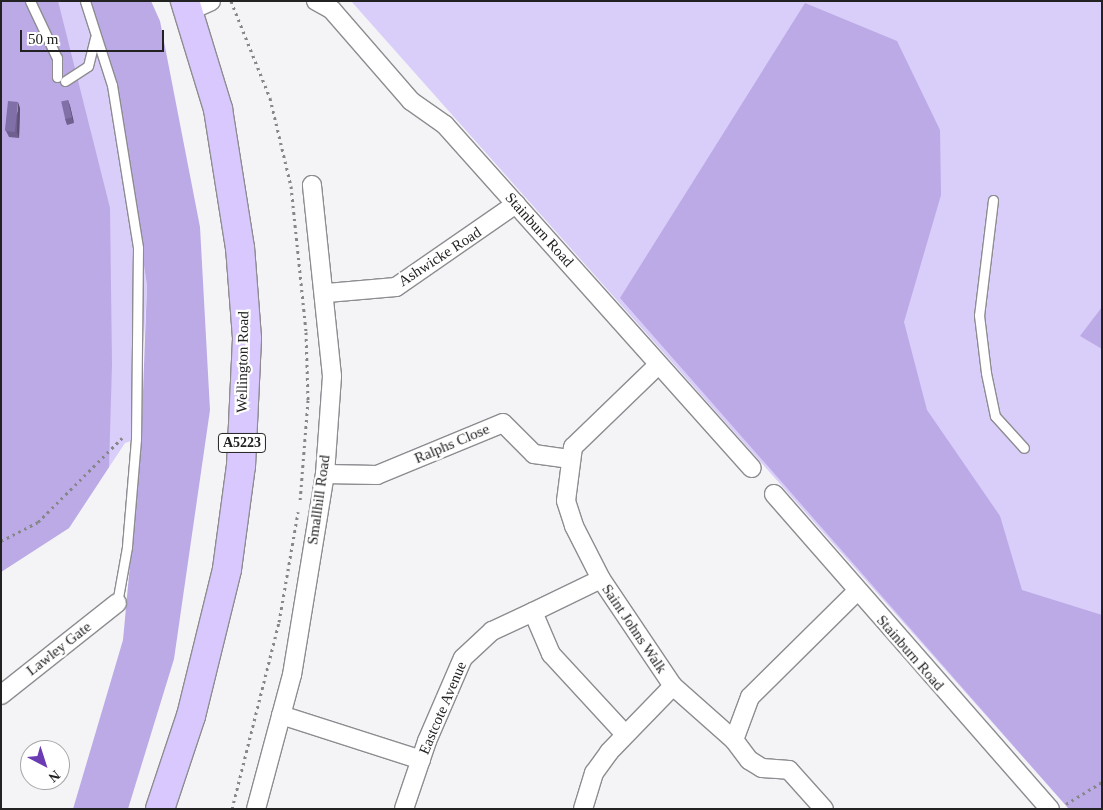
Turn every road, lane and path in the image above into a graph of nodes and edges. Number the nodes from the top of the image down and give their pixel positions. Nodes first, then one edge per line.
1 (30, 1) edge
2 (85, 1) edge
3 (231, 1) edge
4 (316, 1) edge
5 (195, 4) edge
6 (96, 35) junction
7 (312, 186) dead end
8 (992, 200) dead end
9 (516, 204) junction
10 (326, 293) junction
11 (658, 365) junction
12 (137, 423) junction
13 (1024, 448) dead end
14 (569, 459) junction
15 (752, 468) dead end
16 (325, 474) junction
17 (774, 494) dead end
18 (1, 540) edge
19 (601, 579) junction
20 (857, 591) junction
21 (117, 603) joint
22 (533, 612) junction
23 (673, 686) junction
24 (1, 695) edge
25 (281, 715) junction
26 (624, 733) junction
27 (734, 740) junction
28 (421, 760) junction
29 (1102, 782) edge
30 (816, 807) edge
31 (160, 809) edge
32 (232, 809) edge
33 (256, 809) edge
34 (404, 809) edge
35 (583, 809) edge
36 (1050, 809) edge
37 (1059, 809) edge

1 - 6 lane
2 - 6 lane
3 - 32 path
4 - 9 street, Stainburn Road
5 - 31 main road, Wellington Road / A5223
6 - 12 lane
7 - 10 street, Smallhill Road
8 - 13 lane
9 - 10 street, Ashwicke Road
9 - 11 street, Stainburn Road
10 - 16 street, Smallhill Road
11 - 14 street, Saint Johns Walk
11 - 15 street, Stainburn Road
12 - 18 path
12 - 21 lane
14 - 16 street, Ralphs Close
14 - 19 street, Saint Johns Walk
16 - 25 street, Smallhill Road
17 - 20 street, Stainburn Road
19 - 22 street, Saint Johns Walk
19 - 23 street, Saint Johns Walk
20 - 27 street
20 - 36 street, Stainburn Road
21 - 24 street, Lawley Gate
22 - 26 street
22 - 28 street, Eastcote Avenue
23 - 26 street
23 - 27 street, Saint Johns Walk
25 - 28 street
25 - 33 street, Smallhill Road
26 - 35 street
27 - 30 street, Saint Johns Walk
28 - 34 street, Eastcote Avenue
29 - 37 path

